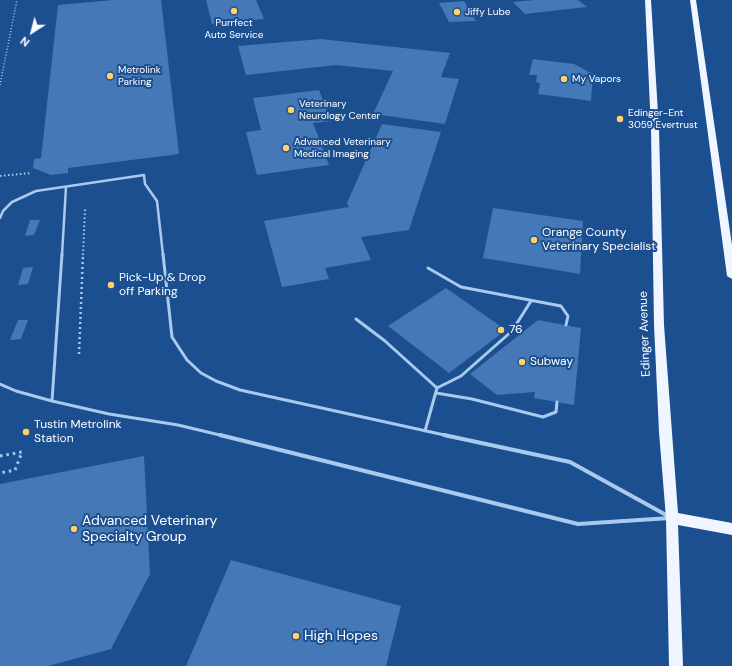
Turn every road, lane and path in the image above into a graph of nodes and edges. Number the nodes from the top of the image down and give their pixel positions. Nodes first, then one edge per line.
1 (17, 0) edge
2 (648, 0) edge
3 (693, 0) edge
4 (0, 85) edge
5 (35, 172) dead end
6 (0, 176) edge
7 (66, 187) junction
8 (85, 209) dead end
9 (0, 218) edge
10 (428, 268) dead end
11 (732, 276) edge
12 (531, 301) junction
13 (356, 319) dead end
14 (566, 325) dead end
15 (79, 354) dead end
16 (0, 384) edge
17 (437, 388) junction
18 (436, 393) junction
19 (52, 401) junction
20 (557, 402) dead end
21 (425, 431) junction
22 (0, 456) edge
23 (0, 473) edge
24 (672, 518) junction
25 (732, 529) edge
26 (676, 666) edge

1 - 4 path
2 - 24 main road, Edinger Avenue
3 - 11 main road
5 - 6 path
7 - 9 lane
7 - 19 lane
7 - 21 lane
8 - 15 path
10 - 12 lane
12 - 14 lane
12 - 17 lane
13 - 17 lane
16 - 19 lane
17 - 18 lane
18 - 20 lane
18 - 21 lane
19 - 24 lane
21 - 24 lane
22 - 23 path
24 - 25 main road
24 - 26 main road, Edinger Avenue

